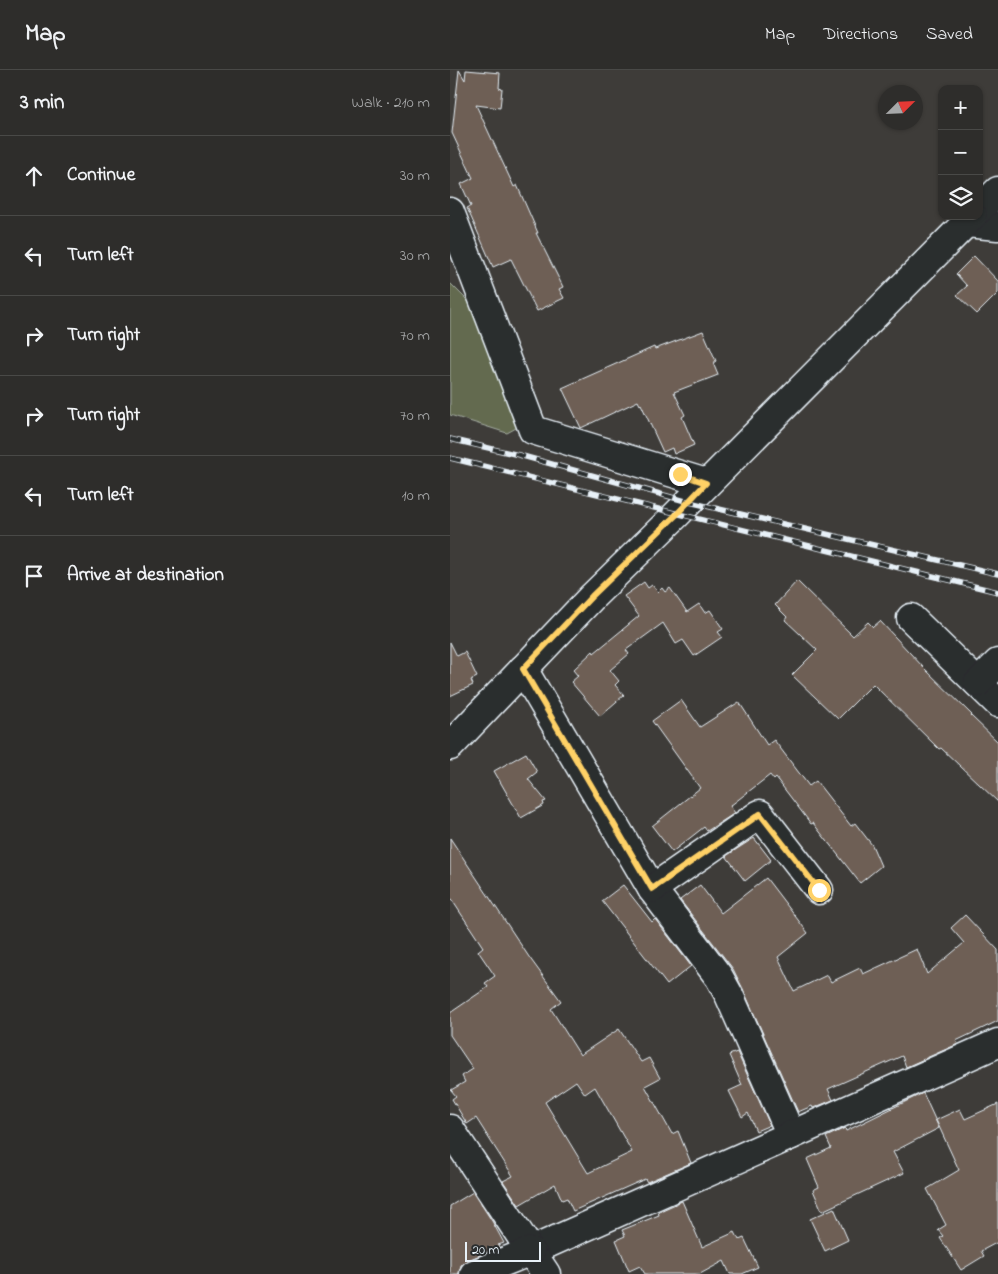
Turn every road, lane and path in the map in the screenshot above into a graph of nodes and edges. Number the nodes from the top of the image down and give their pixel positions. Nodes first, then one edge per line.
1 (998, 191) edge
2 (983, 205) edge
3 (450, 212) edge
4 (968, 220) edge
5 (982, 220) edge
6 (998, 226) edge
7 (706, 483) junction
8 (911, 618) dead end
9 (998, 663) edge
10 (523, 669) junction
11 (978, 683) junction
12 (998, 703) edge
13 (450, 746) edge
14 (652, 889) junction
15 (819, 890) dead end
16 (998, 1044) edge
17 (450, 1129) edge
18 (791, 1135) junction
19 (531, 1251) junction
20 (474, 1274) edge
21 (546, 1274) edge

1 - 2 street
3 - 7 street
4 - 7 street
5 - 6 street
7 - 10 street
8 - 11 street
9 - 11 street
10 - 13 street
10 - 14 street
11 - 12 street
14 - 15 street
14 - 18 street
16 - 18 street
17 - 19 street
18 - 19 street
19 - 20 street
19 - 21 street

